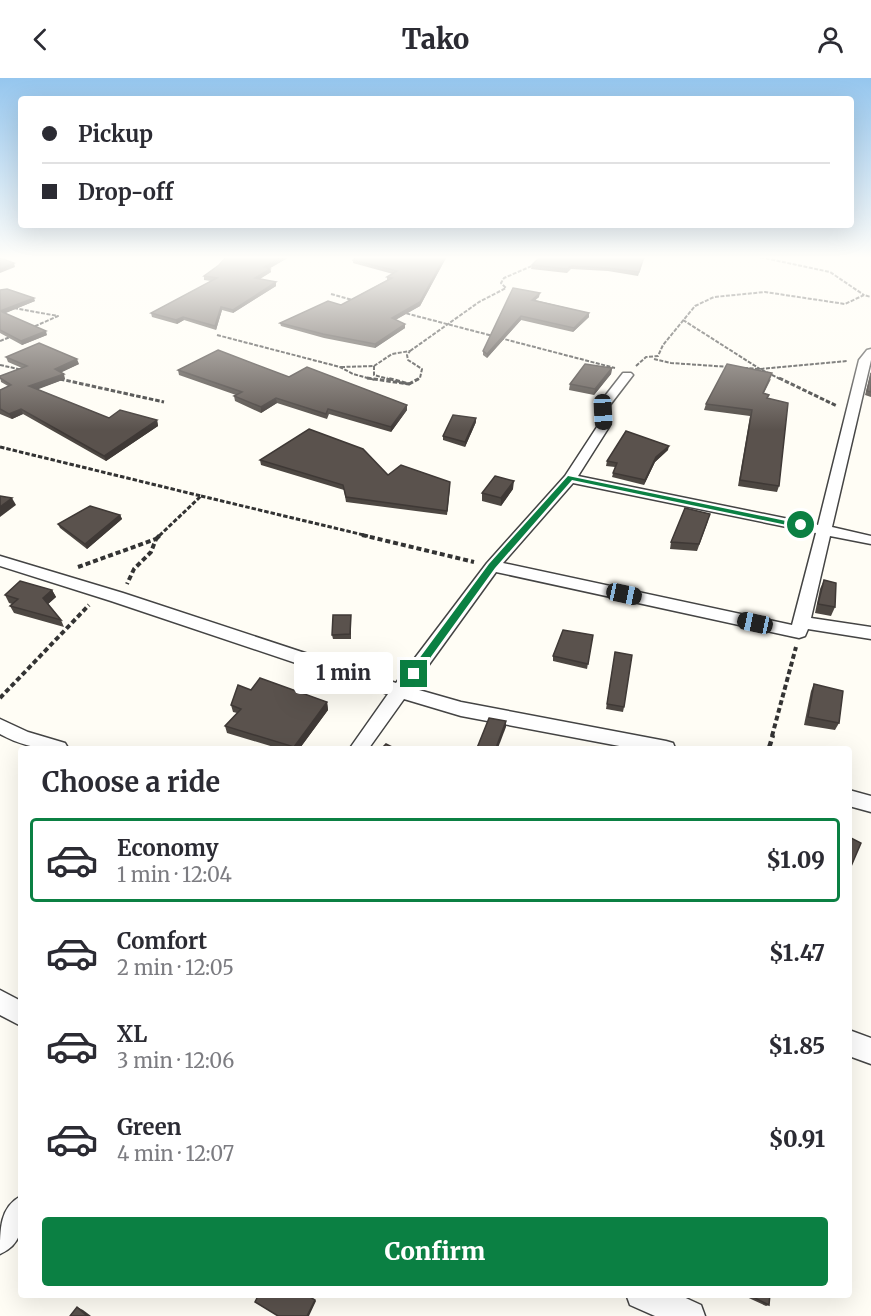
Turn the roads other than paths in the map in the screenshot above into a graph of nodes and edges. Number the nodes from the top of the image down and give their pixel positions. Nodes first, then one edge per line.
1 (868, 356) edge
2 (629, 373) road end
3 (570, 478) junction
4 (824, 530) junction
5 (871, 540) edge
6 (0, 561) edge
7 (492, 566) junction
8 (801, 627) junction
9 (871, 633) edge
10 (400, 691) junction
11 (0, 726) edge
12 (51, 746) edge
13 (360, 746) edge
14 (655, 746) edge
15 (852, 799) edge
16 (871, 804) edge
17 (0, 1002) edge
18 (18, 1012) edge
19 (852, 1044) edge
20 (871, 1051) edge
21 (18, 1214) edge
22 (0, 1239) edge
23 (650, 1298) edge
24 (690, 1316) edge

1 - 4 street
2 - 3 street
3 - 4 street
3 - 7 street
4 - 5 street
4 - 8 street
6 - 10 street
7 - 8 street
7 - 10 street
8 - 9 street
10 - 13 street
10 - 14 street
11 - 12 street
15 - 16 street
17 - 18 street
19 - 20 street
21 - 22 street
23 - 24 street

